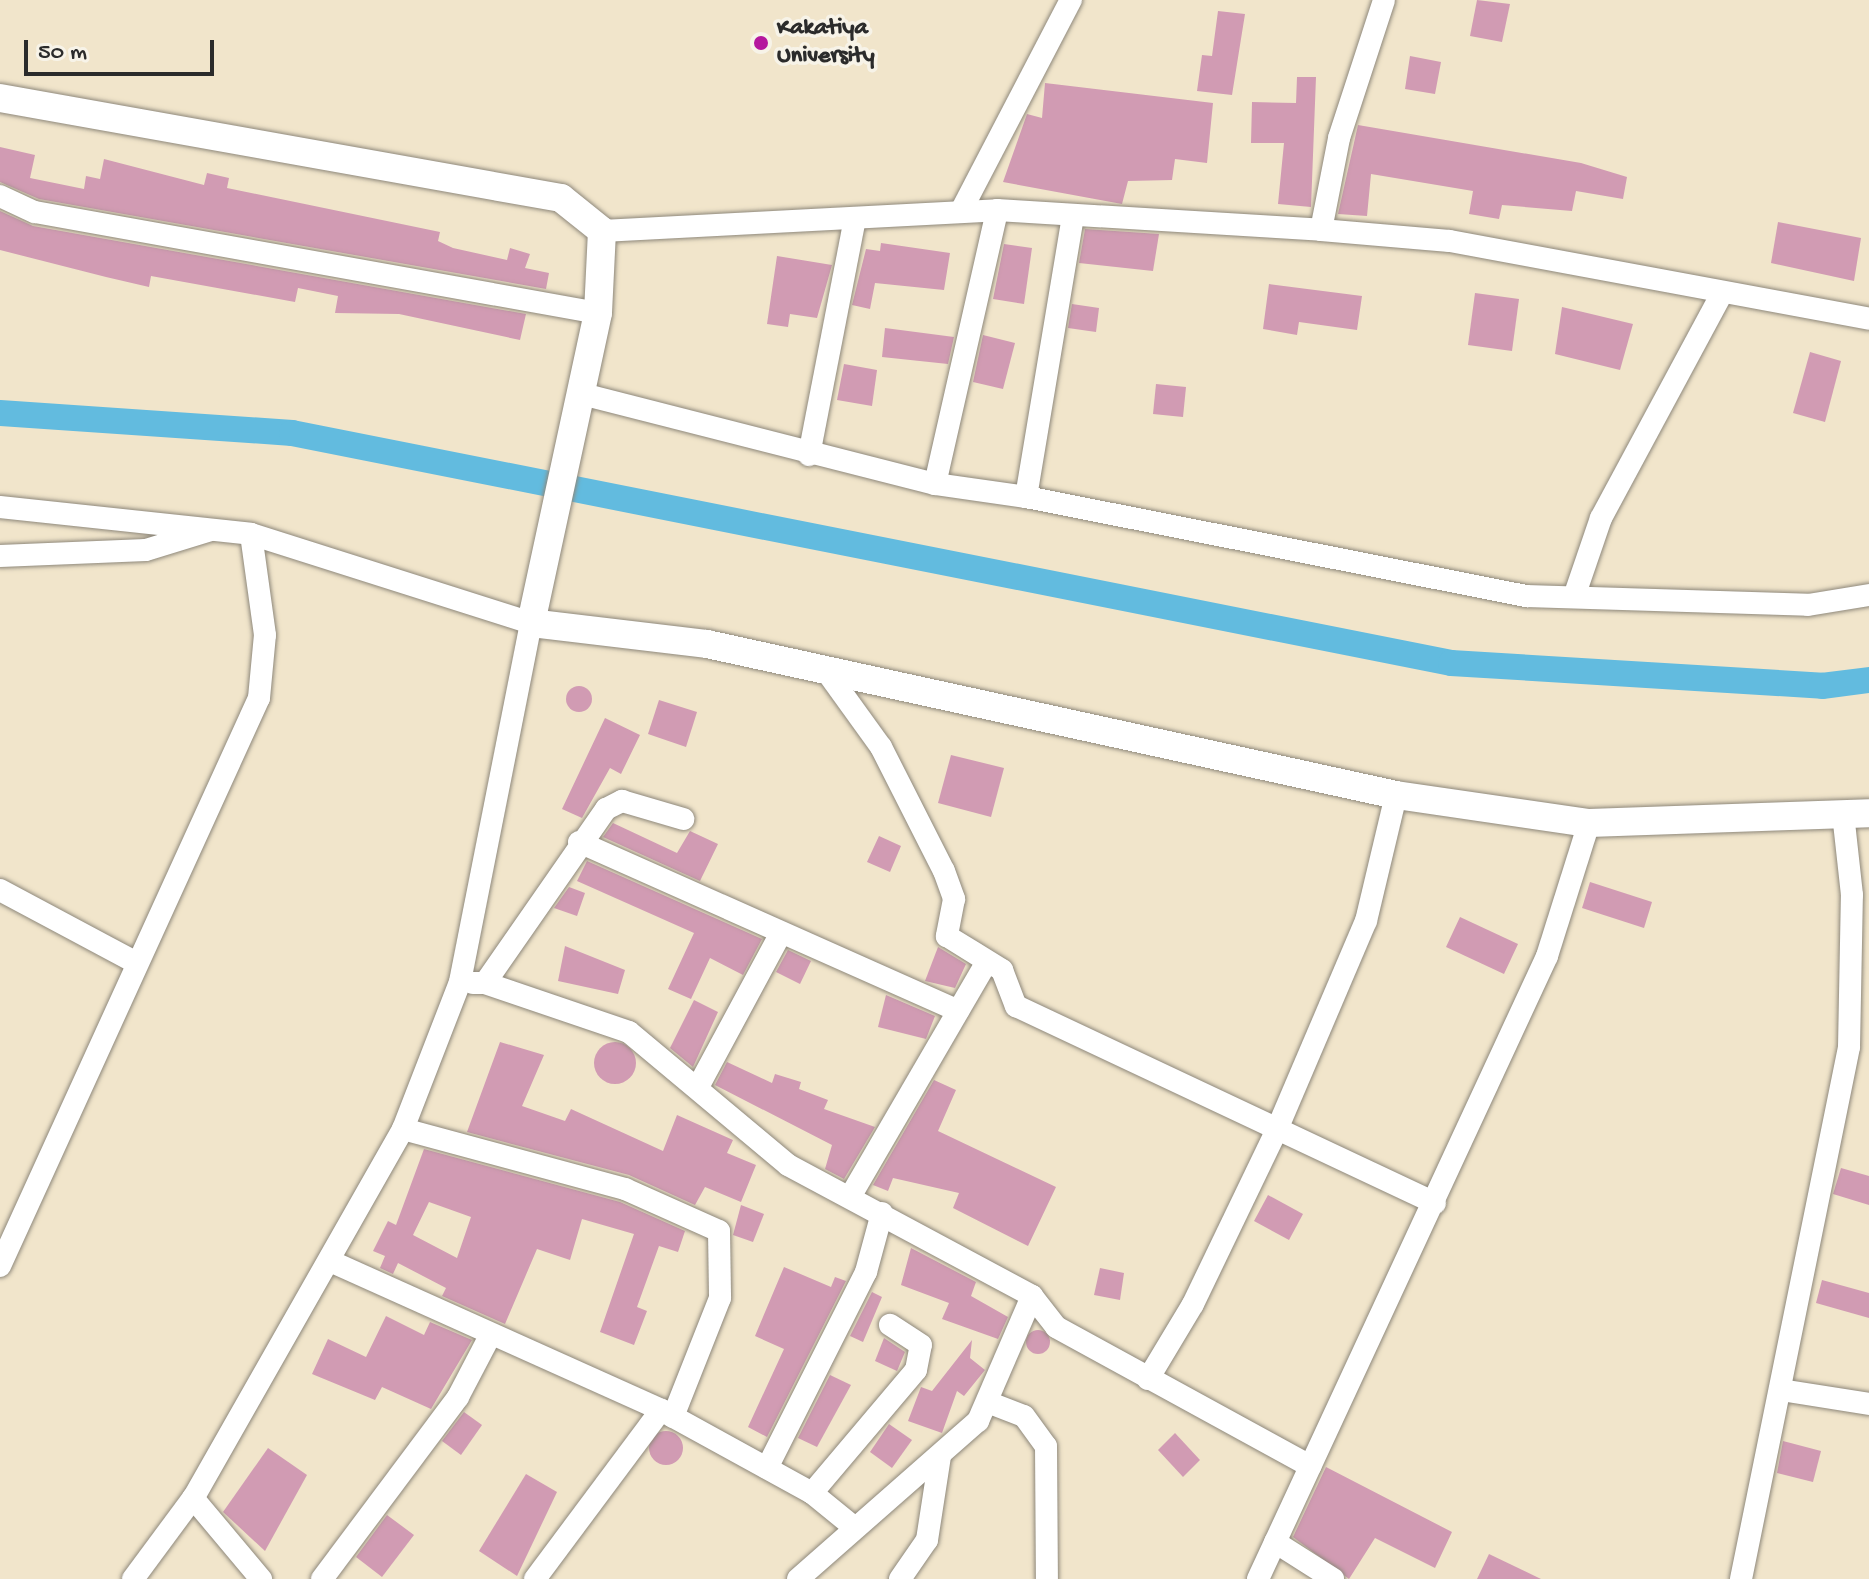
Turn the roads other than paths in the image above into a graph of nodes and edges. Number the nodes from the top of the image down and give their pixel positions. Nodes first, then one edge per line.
1 (1071, 0) edge
2 (1384, 0) edge
3 (0, 98) edge
4 (0, 196) edge
5 (997, 210) junction
6 (961, 211) junction
7 (1073, 216) junction
8 (855, 218) junction
9 (1321, 230) junction
10 (602, 231) junction
11 (1722, 293) junction
12 (598, 313) junction
13 (1869, 319) edge
14 (579, 405) junction
15 (809, 455) junction
16 (935, 484) junction
17 (1026, 497) junction
18 (0, 507) edge
19 (213, 529) junction
20 (251, 534) junction
21 (0, 556) edge
22 (1575, 594) junction
23 (1869, 595) edge
24 (531, 623) junction
25 (824, 668) junction
26 (1396, 795) junction
27 (1856, 813) edge
28 (683, 819) dead end
29 (1589, 823) junction
30 (579, 842) junction
31 (0, 890) edge
32 (781, 933) junction
33 (137, 963) junction
34 (986, 963) junction
35 (460, 982) junction
36 (485, 983) junction
37 (958, 1011) junction
38 (1859, 1049) edge
39 (698, 1087) junction
40 (1278, 1127) junction
41 (403, 1129) junction
42 (850, 1197) junction
43 (1435, 1203) junction
44 (882, 1213) junction
45 (330, 1261) junction
46 (0, 1266) edge
47 (1032, 1296) junction
48 (890, 1325) dead end
49 (491, 1334) junction
50 (1148, 1379) junction
51 (1781, 1390) junction
52 (990, 1403) junction
53 (1869, 1404) edge
54 (667, 1413) junction
55 (940, 1456) junction
56 (1310, 1466) junction
57 (767, 1468) junction
58 (812, 1493) junction
59 (193, 1498) junction
60 (855, 1528) junction
61 (1275, 1542) junction
62 (133, 1579) edge
63 (261, 1579) edge
64 (322, 1579) edge
65 (535, 1579) edge
66 (798, 1579) edge
67 (900, 1579) edge
68 (1047, 1579) edge
69 (1258, 1579) edge
70 (1333, 1579) edge
71 (1741, 1579) edge

1 - 6 street
2 - 9 street
3 - 10 street
4 - 12 street
5 - 6 street
5 - 7 street
5 - 16 street
6 - 8 street
7 - 9 street
7 - 17 street
8 - 10 street
8 - 15 street
9 - 11 street
10 - 12 street
11 - 13 street
11 - 22 street
12 - 14 street
14 - 15 street
14 - 24 street
15 - 16 street
16 - 17 street
17 - 22 street
18 - 19 street
19 - 20 street
19 - 21 street
20 - 24 street
20 - 33 street
22 - 23 street
24 - 25 street
24 - 35 street
25 - 26 street
25 - 34 street
26 - 29 street
26 - 40 street
27 - 29 street
27 - 38 street
28 - 30 street
29 - 43 street
30 - 32 street
30 - 36 street
31 - 33 street
32 - 37 street
32 - 39 street
33 - 46 street
34 - 37 street
34 - 40 street
35 - 36 street
35 - 41 street
36 - 39 street
37 - 42 street
38 - 51 street
39 - 42 street
40 - 43 street
40 - 50 street
41 - 45 street
41 - 54 street
42 - 44 street
43 - 56 street
44 - 47 street
44 - 57 street
45 - 49 street
45 - 59 street
47 - 50 street
47 - 52 street
48 - 58 street
49 - 54 street
49 - 64 street
50 - 56 street
51 - 53 street
51 - 71 street
52 - 55 street
52 - 68 street
54 - 57 street
54 - 65 street
55 - 60 street
55 - 67 street
56 - 61 street
57 - 58 street
58 - 60 street
59 - 62 street
59 - 63 street
60 - 66 street
61 - 69 street
61 - 70 street

